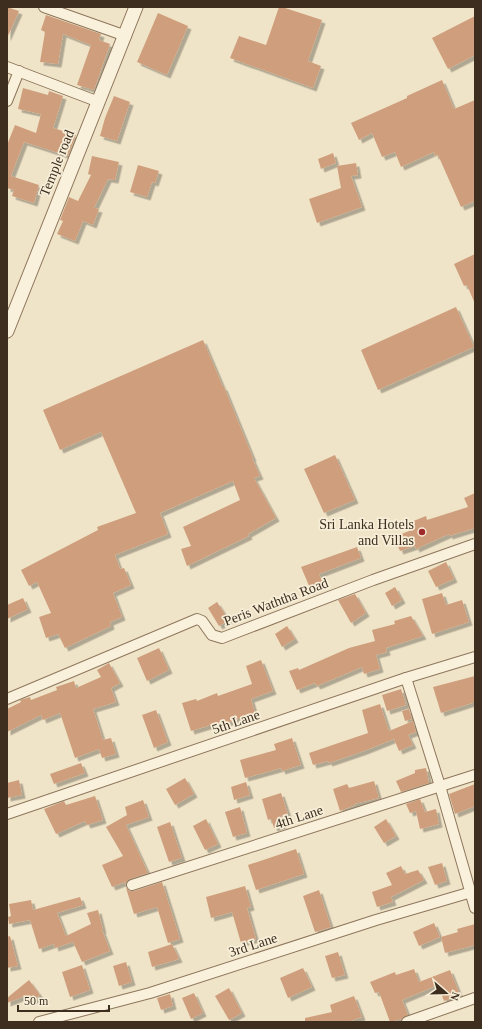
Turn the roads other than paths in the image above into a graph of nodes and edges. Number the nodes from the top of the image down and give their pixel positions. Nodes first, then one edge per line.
1 (44, 7) edge
2 (136, 7) edge
3 (126, 36) junction
4 (7, 67) edge
5 (19, 71) junction
6 (7, 101) edge
7 (99, 102) junction
8 (7, 331) edge
9 (475, 544) edge
10 (475, 657) edge
11 (406, 678) junction
12 (7, 699) edge
13 (475, 775) edge
14 (440, 786) junction
15 (7, 814) edge
16 (132, 885) dead end
17 (472, 892) edge
18 (475, 908) edge
19 (475, 998) edge
20 (71, 1018) edge
21 (39, 1022) edge
22 (407, 1022) edge

1 - 3 street
2 - 3 street, Temple road
3 - 7 street, Temple road
4 - 5 street
5 - 6 street
5 - 7 street
7 - 8 street, Temple road
9 - 12 street, Peris Waththa Road
10 - 11 street, 5th Lane
11 - 14 street
11 - 15 street, 5th Lane
13 - 14 street, 4th Lane
14 - 16 street, 4th Lane
14 - 17 street
17 - 18 street
17 - 20 street, 3rd Lane
19 - 22 street
20 - 21 street, 3rd Lane

